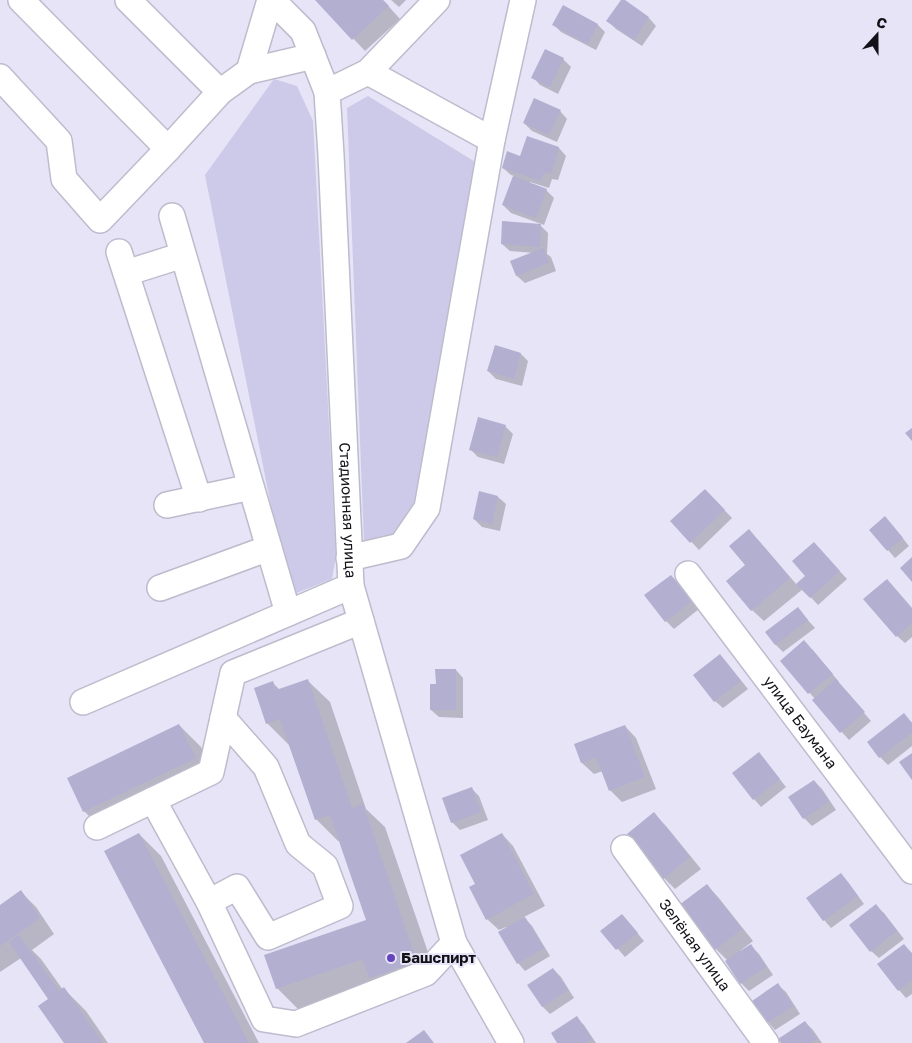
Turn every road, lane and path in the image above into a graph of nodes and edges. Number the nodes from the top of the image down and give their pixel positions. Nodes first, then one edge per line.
1 (21, 0) edge
2 (128, 0) edge
3 (437, 0) edge
4 (523, 0) edge
5 (275, 1) edge
6 (312, 56) junction
7 (249, 71) junction
8 (368, 72) junction
9 (0, 77) edge
10 (220, 92) junction
11 (327, 92) junction
12 (492, 140) junction
13 (168, 150) junction
14 (172, 216) dead end
15 (183, 255) junction
16 (251, 487) junction
17 (199, 499) junction
18 (167, 505) dead end
19 (269, 548) junction
20 (349, 558) junction
21 (688, 574) dead end
22 (350, 586) junction
23 (160, 588) dead end
24 (288, 613) junction
25 (361, 621) junction
26 (83, 702) dead end
27 (223, 718) junction
28 (153, 800) junction
29 (97, 826) dead end
30 (624, 848) dead end
31 (912, 871) edge
32 (209, 902) junction
33 (454, 943) junction
34 (511, 1043) edge
35 (766, 1043) edge

1 - 13 street
2 - 10 street
3 - 8 street
4 - 12 street
5 - 6 street, Стадионная улица
5 - 7 street
6 - 7 street
6 - 11 street, Стадионная улица
7 - 10 street
8 - 11 street
8 - 12 street
9 - 13 street
10 - 13 street
11 - 20 street, Стадионная улица
12 - 20 street
14 - 15 street
15 - 16 street
15 - 17 street
16 - 17 street
16 - 19 street
17 - 18 street
19 - 23 street
19 - 24 street
20 - 22 street, Стадионная улица
21 - 31 street, улица Баумана
22 - 24 street
22 - 25 street, Стадионная улица
24 - 26 street
25 - 27 street
25 - 33 street, Стадионная улица
27 - 28 street
27 - 32 street
28 - 29 street
28 - 32 street
30 - 35 street, Зелёная улица
32 - 33 street
33 - 34 street, Стадионная улица

